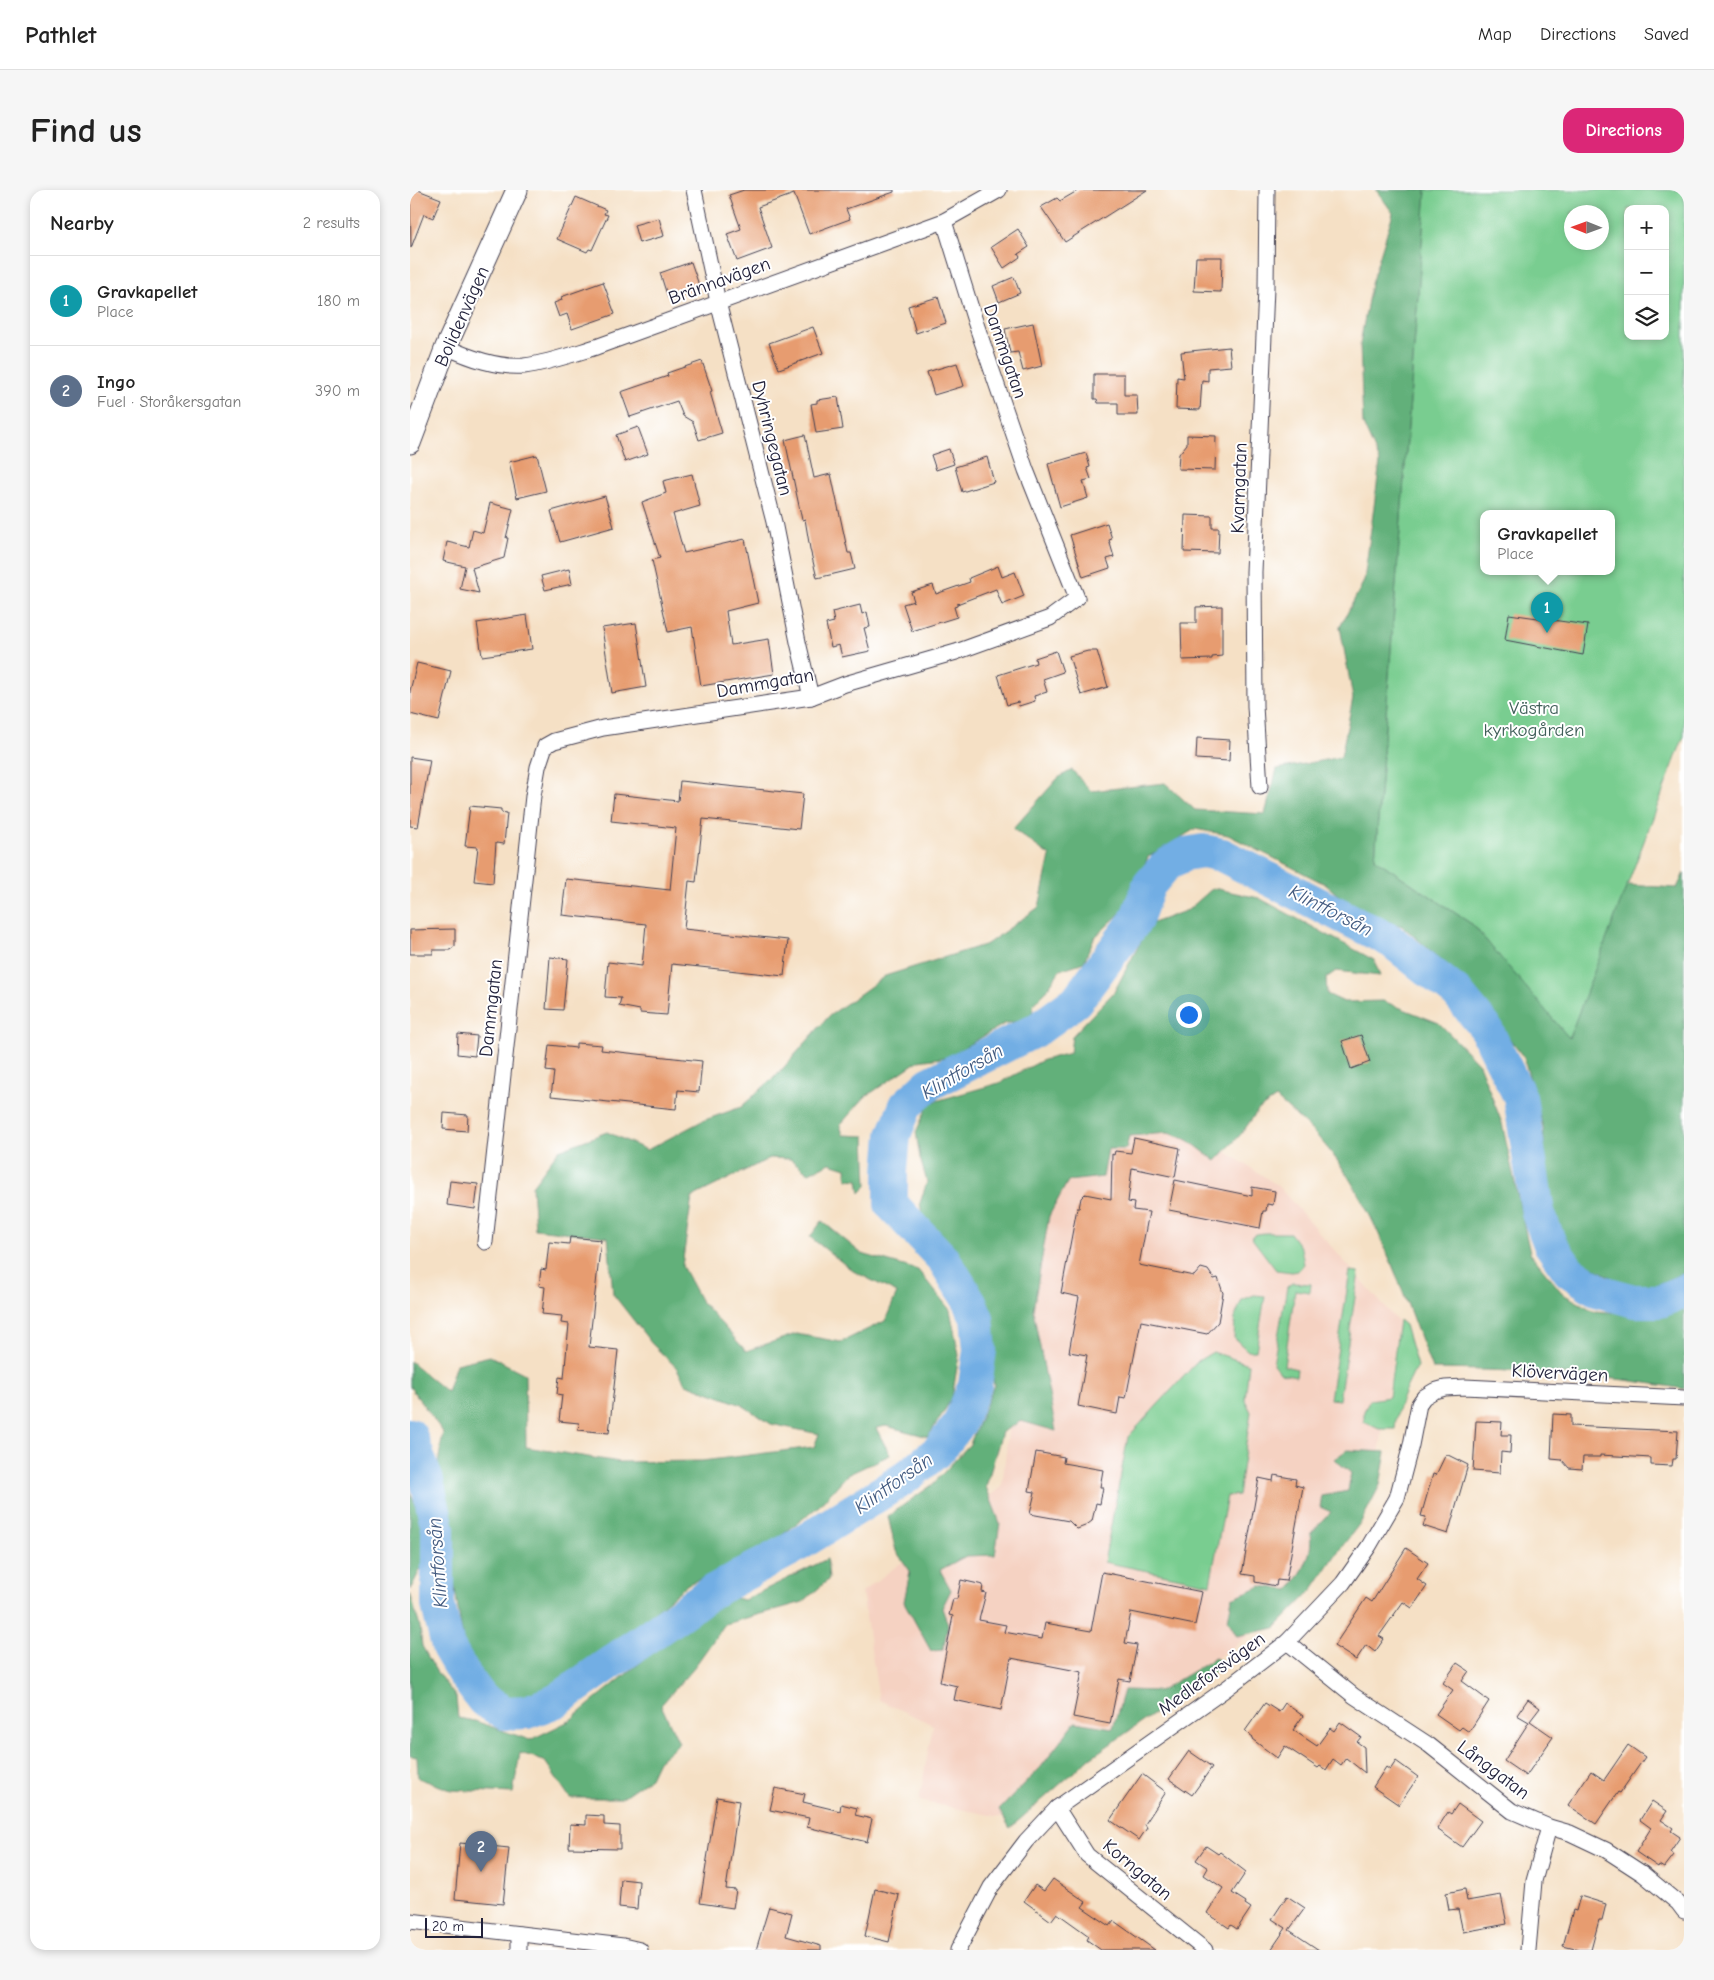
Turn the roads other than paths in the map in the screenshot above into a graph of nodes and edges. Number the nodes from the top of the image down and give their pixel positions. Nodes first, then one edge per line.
1 (517, 190) edge
2 (694, 190) edge
3 (999, 190) edge
4 (1267, 190) edge
5 (944, 221) junction
6 (718, 302) junction
7 (446, 347) junction
8 (410, 443) edge
9 (811, 697) junction
10 (1260, 787) dead end
11 (484, 1242) dead end
12 (1434, 1391) joint
13 (1684, 1398) edge
14 (1287, 1642) junction
15 (1057, 1808) junction
16 (1549, 1827) junction
17 (1684, 1911) edge
18 (410, 1922) edge
19 (519, 1934) junction
20 (519, 1950) edge
21 (640, 1950) edge
22 (958, 1950) edge
23 (1205, 1950) edge
24 (1528, 1950) edge

1 - 7 main road, Bolidenvägen
2 - 6 street, Dyhringegatan
3 - 5 street, Brännavägen
4 - 10 street, Kvarngatan
5 - 6 street, Brännavägen
5 - 9 street, Dammgatan
6 - 7 street, Brännavägen
6 - 9 street, Dyhringegatan
7 - 8 main road, Bolidenvägen
9 - 11 street, Dammgatan
12 - 13 street, Klövervägen
12 - 14 street, Medleforsvägen
14 - 15 street, Medleforsvägen
14 - 16 street, Långgatan
15 - 22 street, Medleforsvägen
15 - 23 street, Korngatan
16 - 17 street, Långgatan
16 - 24 street
18 - 19 street
19 - 20 street
19 - 21 street

